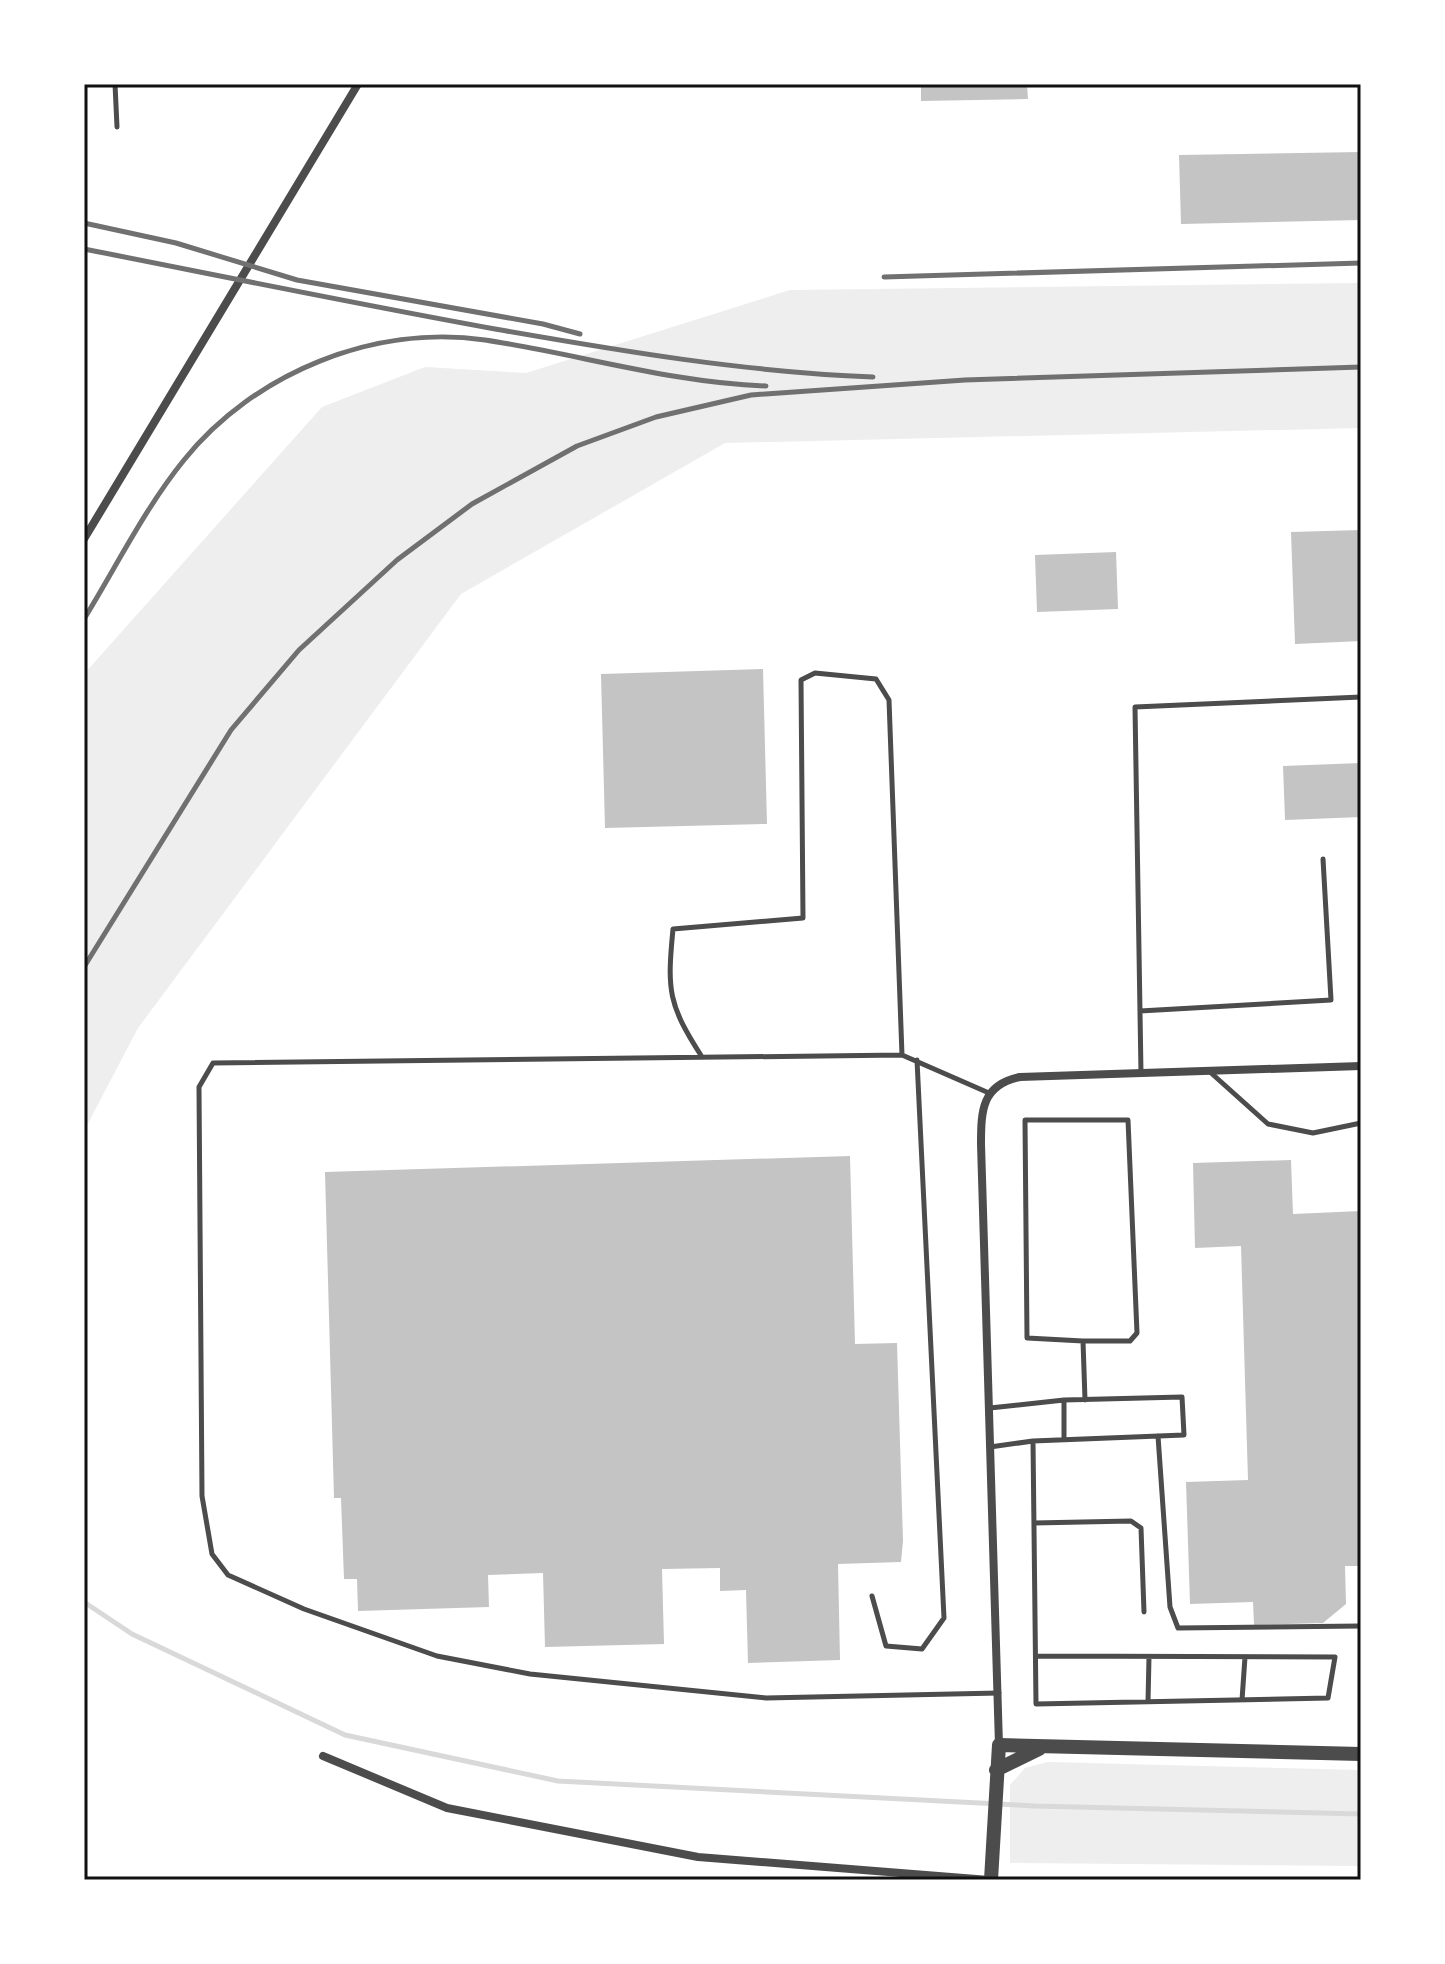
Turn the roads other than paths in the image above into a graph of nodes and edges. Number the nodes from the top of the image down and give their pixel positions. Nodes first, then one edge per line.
1 (115, 84) edge
2 (358, 84) edge
3 (117, 127) dead end
4 (84, 539) edge
5 (1361, 697) edge
6 (1323, 859) dead end
7 (1140, 1011) junction
8 (902, 1055) junction
9 (703, 1058) junction
10 (917, 1060) junction
11 (1361, 1066) edge
12 (1210, 1071) junction
13 (1141, 1073) junction
14 (989, 1093) junction
15 (1361, 1123) edge
16 (1083, 1341) junction
17 (1064, 1400) junction
18 (1085, 1400) junction
19 (989, 1408) junction
20 (1158, 1436) junction
21 (1064, 1440) junction
22 (1033, 1441) junction
23 (990, 1447) junction
24 (1034, 1523) junction
25 (872, 1596) dead end
26 (1144, 1612) dead end
27 (1361, 1626) edge
28 (1036, 1656) junction
29 (1149, 1657) junction
30 (1245, 1657) junction
31 (999, 1693) junction
32 (1242, 1700) junction
33 (1148, 1702) junction
34 (999, 1745) junction
35 (1050, 1746) junction
36 (1361, 1754) edge
37 (323, 1756) dead end
38 (996, 1778) junction
39 (990, 1880) edge

1 - 3 lane
2 - 4 street
5 - 7 lane
6 - 7 lane
7 - 13 lane
8 - 9 lane
8 - 9 lane
8 - 10 lane
9 - 31 lane
10 - 14 lane
10 - 25 lane
11 - 12 street
12 - 13 street
12 - 15 lane
13 - 14 street
14 - 19 street
16 - 16 lane
16 - 18 lane
17 - 18 lane
17 - 19 lane
17 - 21 lane
18 - 20 lane
19 - 23 street
20 - 21 lane
20 - 27 lane
21 - 22 lane
22 - 23 lane
22 - 24 lane
23 - 31 street
24 - 26 lane
24 - 28 lane
28 - 29 lane
28 - 33 lane
29 - 30 lane
29 - 33 lane
30 - 32 lane
30 - 32 lane
31 - 34 street
32 - 33 lane
34 - 35 street
34 - 38 street
35 - 36 street
35 - 38 street
37 - 39 street
38 - 39 street

